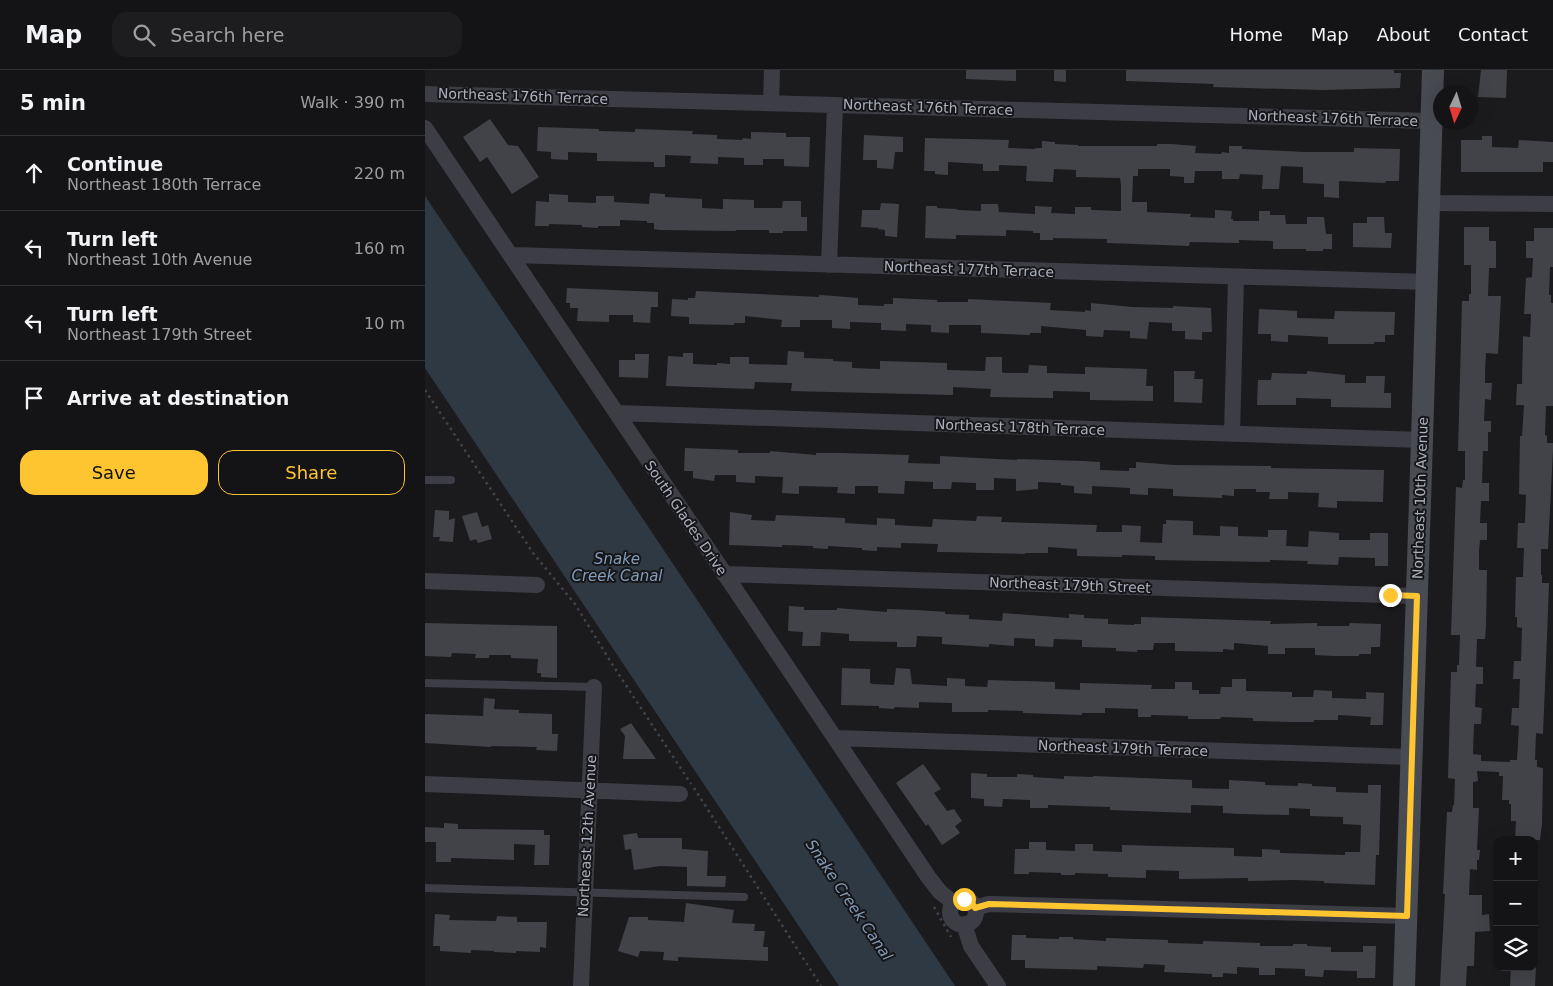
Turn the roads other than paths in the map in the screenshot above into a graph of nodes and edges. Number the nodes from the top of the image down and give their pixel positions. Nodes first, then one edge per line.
1 (772, 70) edge
2 (1433, 70) edge
3 (425, 94) edge
4 (771, 103) junction
5 (835, 105) junction
6 (1431, 121) junction
7 (425, 128) edge
8 (1429, 203) junction
9 (1553, 204) edge
10 (512, 255) junction
11 (829, 265) junction
12 (1236, 277) junction
13 (1427, 282) junction
14 (617, 413) junction
15 (1232, 434) junction
16 (1423, 440) junction
17 (425, 480) edge
18 (451, 480) dead end
19 (724, 574) junction
20 (425, 582) edge
21 (537, 585) dead end
22 (1417, 596) junction
23 (425, 682) edge
24 (594, 687) joint
25 (835, 738) junction
26 (1411, 757) junction
27 (425, 784) edge
28 (589, 790) junction
29 (679, 794) dead end
30 (425, 888) edge
31 (585, 893) junction
32 (744, 897) dead end
33 (954, 903) junction
34 (975, 908) junction
35 (1407, 916) junction
36 (964, 924) junction
37 (581, 986) edge
38 (999, 986) edge
39 (1404, 986) edge

1 - 4 street
2 - 6 street, Northeast 10th Avenue
3 - 4 street, Northeast 176th Terrace
4 - 5 street, Northeast 176th Terrace
5 - 6 street, Northeast 176th Terrace
5 - 11 street
6 - 8 street, Northeast 10th Avenue
7 - 10 street, South Glades Drive
8 - 9 street
8 - 13 street, Northeast 10th Avenue
10 - 11 street, Northeast 177th Terrace
10 - 14 street, South Glades Drive
11 - 12 street, Northeast 177th Terrace
12 - 13 street, Northeast 177th Terrace
12 - 15 street
13 - 16 street, Northeast 10th Avenue
14 - 15 street, Northeast 178th Terrace
14 - 19 street, South Glades Drive
15 - 16 street, Northeast 178th Terrace
16 - 22 street, Northeast 10th Avenue
17 - 18 lane
19 - 22 street, Northeast 179th Street
19 - 25 street, South Glades Drive
20 - 21 street
22 - 26 street, Northeast 10th Avenue
23 - 24 lane
24 - 28 street, Northeast 12th Avenue
25 - 26 street, Northeast 179th Terrace
25 - 33 street, South Glades Drive
26 - 35 street, Northeast 10th Avenue
27 - 28 street
28 - 29 street
28 - 31 street, Northeast 12th Avenue
30 - 31 lane
31 - 32 lane
31 - 37 street, Northeast 12th Avenue
33 - 34 street
33 - 36 street
34 - 35 street
34 - 36 street
35 - 39 street, Northeast 10th Avenue
36 - 38 street

